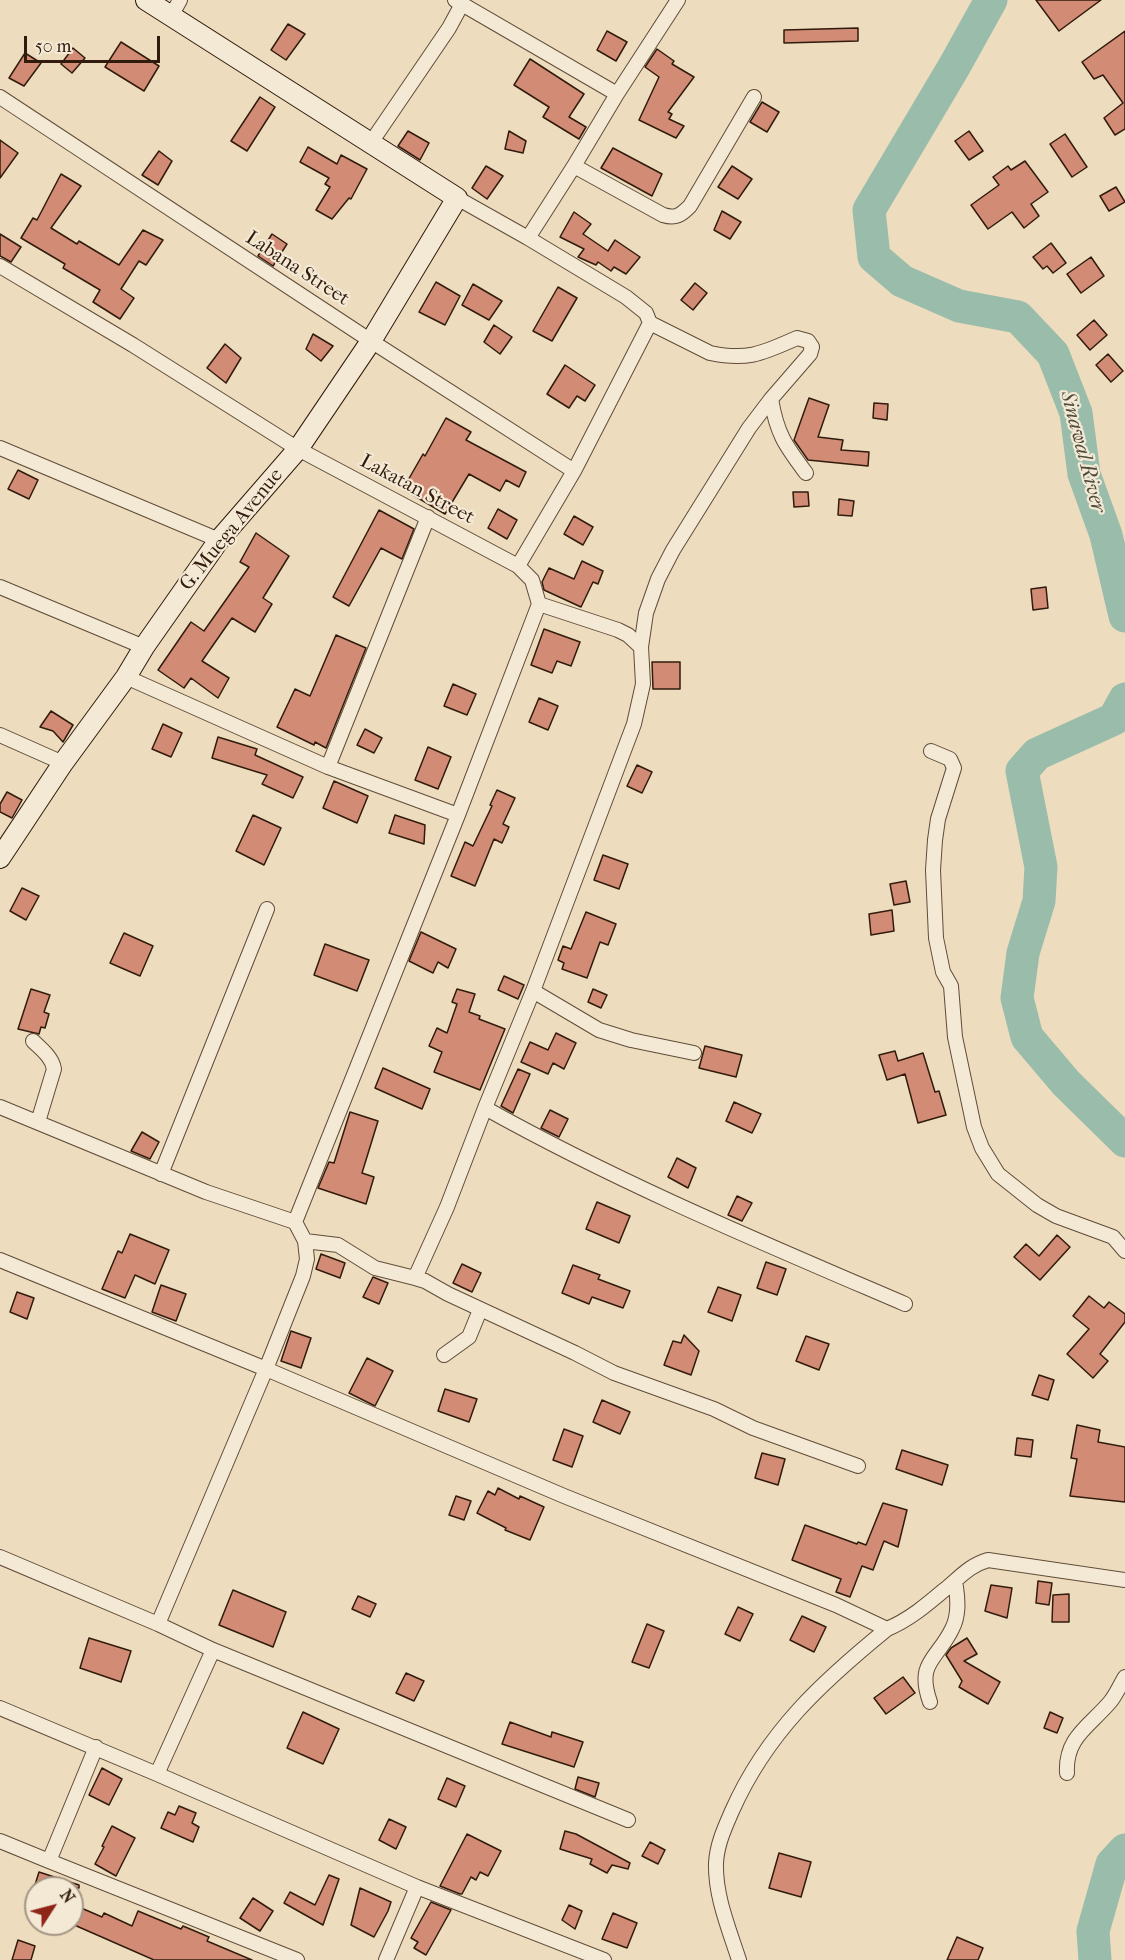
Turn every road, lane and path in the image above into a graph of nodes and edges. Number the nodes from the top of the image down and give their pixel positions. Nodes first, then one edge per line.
1 (146, 0) edge
2 (678, 0) edge
3 (459, 2) edge
4 (176, 8) edge
5 (617, 94) junction
6 (0, 97) edge
7 (754, 97) dead end
8 (370, 144) junction
9 (574, 166) junction
10 (457, 198) junction
11 (528, 238) junction
12 (0, 266) edge
13 (650, 322) junction
14 (371, 341) junction
15 (771, 399) junction
16 (0, 448) edge
17 (298, 449) junction
18 (574, 471) junction
19 (806, 472) dead end
20 (428, 517) junction
21 (219, 540) junction
22 (518, 566) junction
23 (0, 587) edge
24 (539, 604) junction
25 (144, 647) junction
26 (641, 647) junction
27 (126, 677) junction
28 (0, 735) edge
29 (931, 751) dead end
30 (63, 762) junction
31 (328, 767) junction
32 (458, 815) junction
33 (0, 858) edge
34 (267, 909) dead end
35 (533, 992) junction
36 (33, 1041) dead end
37 (694, 1053) dead end
38 (0, 1107) edge
39 (485, 1108) junction
40 (38, 1122) junction
41 (161, 1174) junction
42 (295, 1222) junction
43 (305, 1241) junction
44 (1125, 1251) edge
45 (0, 1260) edge
46 (415, 1278) junction
47 (905, 1304) dead end
48 (480, 1310) junction
49 (444, 1355) dead end
50 (267, 1369) junction
51 (858, 1466) dead end
52 (0, 1557) edge
53 (1125, 1580) edge
54 (952, 1584) junction
55 (158, 1623) junction
56 (887, 1629) junction
57 (213, 1650) junction
58 (1125, 1677) edge
59 (930, 1702) dead end
60 (0, 1708) edge
61 (96, 1747) junction
62 (1067, 1773) dead end
63 (157, 1774) junction
64 (628, 1820) dead end
65 (0, 1841) edge
66 (49, 1861) junction
67 (417, 1887) junction
68 (297, 1960) edge
69 (386, 1960) edge
70 (604, 1960) edge
71 (739, 1960) edge

1 - 4 street
2 - 5 street
3 - 5 street
3 - 8 street
4 - 8 street
5 - 9 street
6 - 14 street, Labana Street
7 - 9 street
8 - 10 street
9 - 11 street
10 - 11 street
10 - 14 street, G. Muega Avenue
11 - 13 street
12 - 17 street, Lakatan Street
13 - 15 street
13 - 18 street
14 - 17 street, G. Muega Avenue
14 - 18 street, Labana Street
15 - 19 street
15 - 26 street
16 - 21 street
17 - 20 street, Lakatan Street
17 - 21 street, G. Muega Avenue
18 - 22 street
20 - 22 street, Lakatan Street
20 - 31 street
21 - 25 street, G. Muega Avenue
22 - 24 street
23 - 25 street
24 - 26 street
24 - 32 street
25 - 27 street, G. Muega Avenue
26 - 35 street
27 - 30 street, G. Muega Avenue
27 - 31 street
28 - 30 street
29 - 44 street
30 - 33 street, G. Muega Avenue
31 - 32 street
32 - 42 street
34 - 41 street
35 - 37 street
35 - 39 street
36 - 40 street
38 - 40 street
39 - 46 street
39 - 47 street
40 - 41 street
41 - 42 street
42 - 43 street
43 - 46 street
43 - 50 street
45 - 50 street
46 - 48 street
48 - 49 street
48 - 51 street
50 - 55 street
50 - 56 street
52 - 55 street
53 - 54 street
54 - 56 street
54 - 59 street
55 - 57 street
56 - 71 street
57 - 63 street
57 - 64 street
58 - 62 street
60 - 61 street
61 - 63 street
61 - 66 street
63 - 67 street
65 - 66 street
66 - 68 street
67 - 69 street
67 - 70 street

